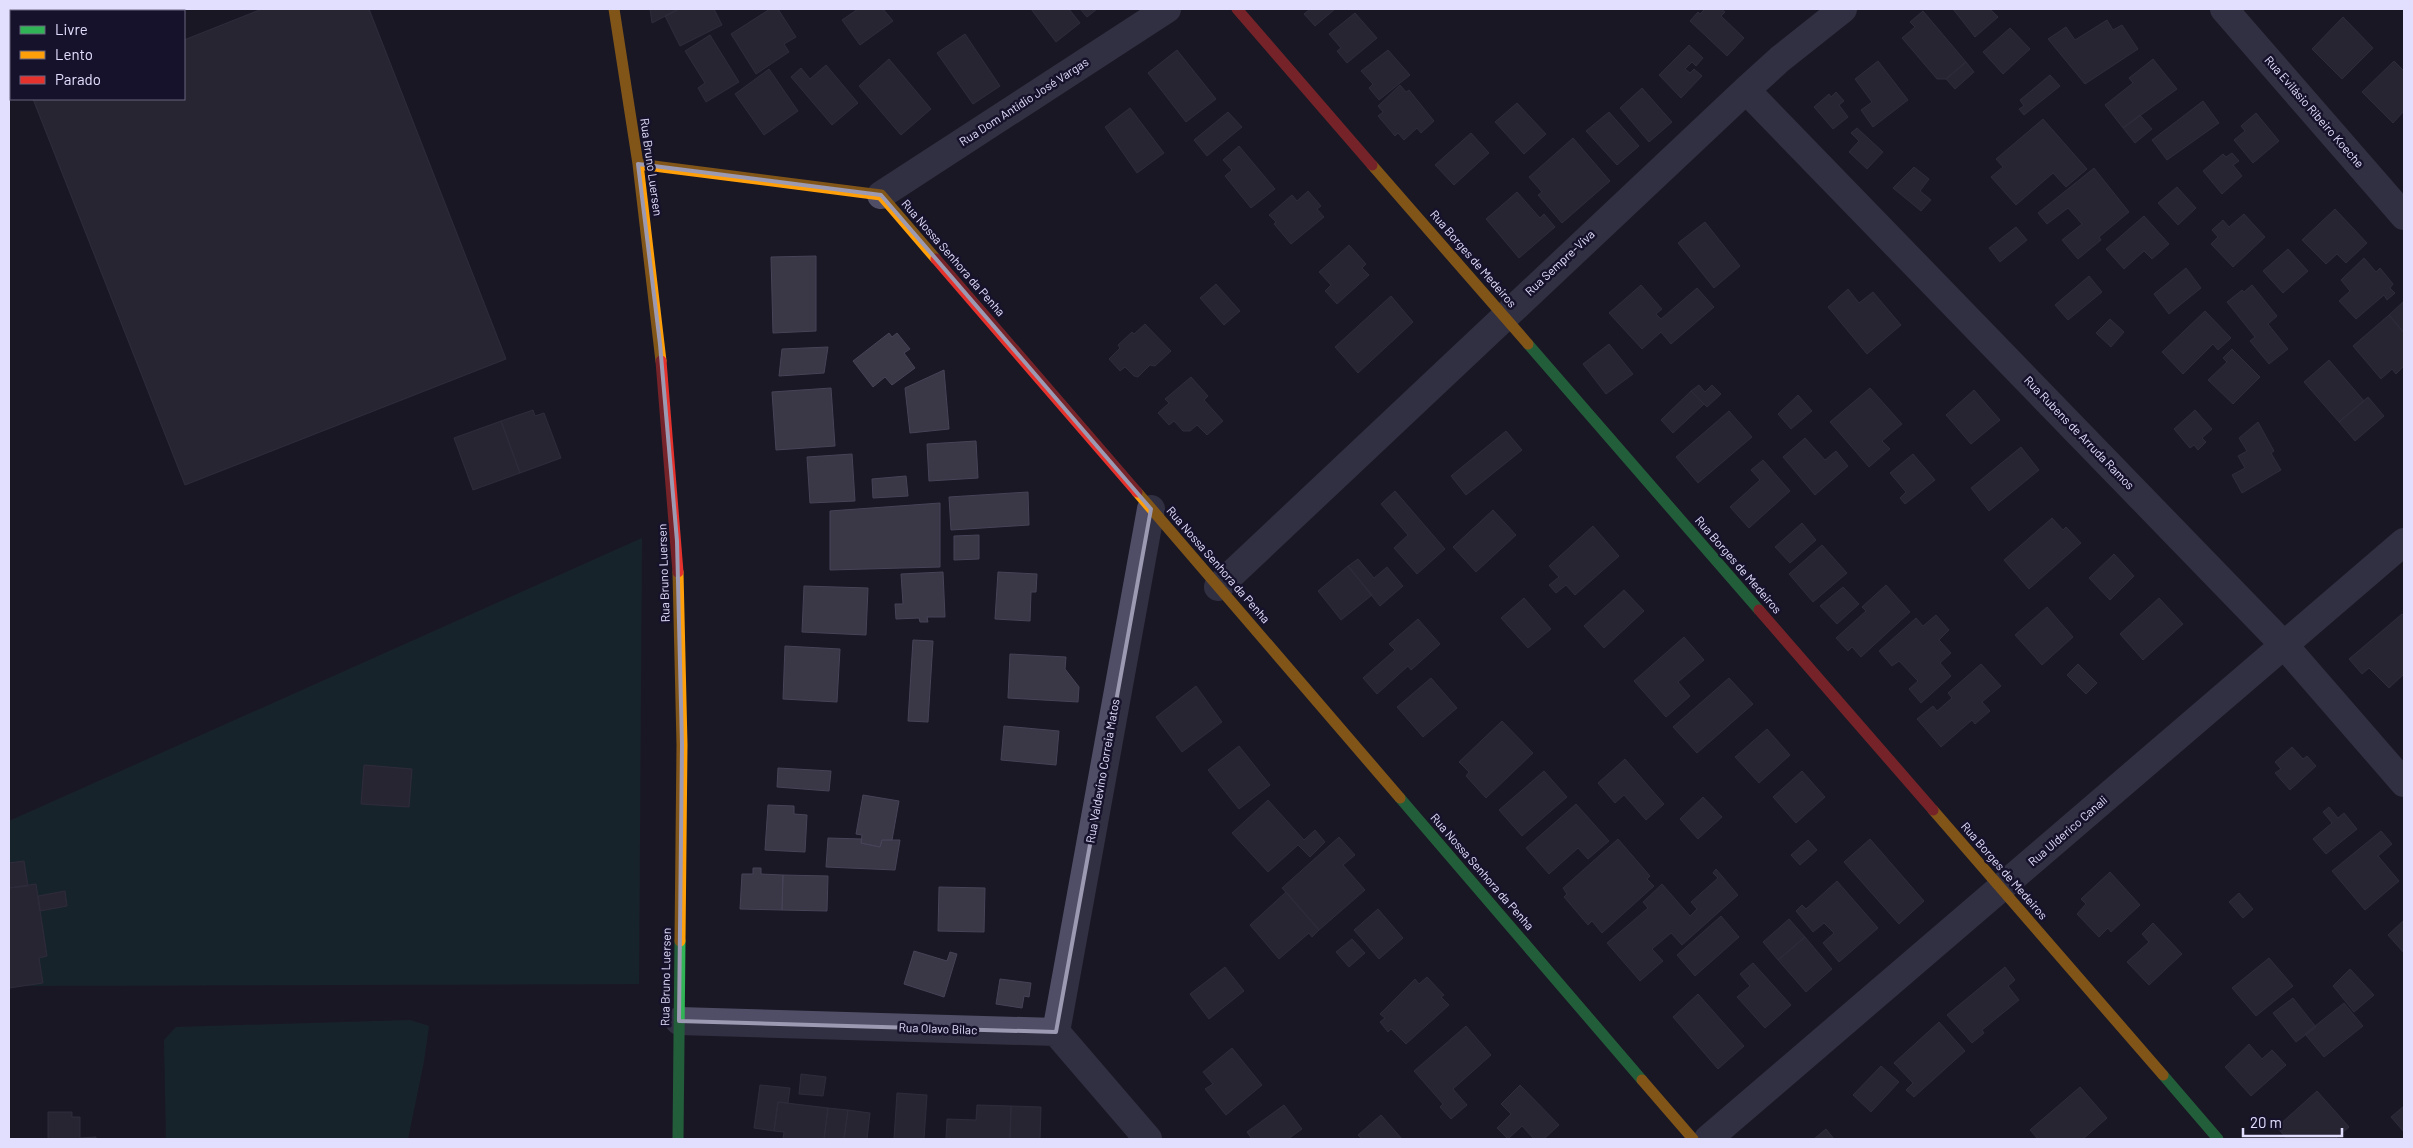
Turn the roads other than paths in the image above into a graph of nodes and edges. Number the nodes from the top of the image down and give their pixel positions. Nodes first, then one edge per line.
1 (614, 9) edge
2 (1167, 9) edge
3 (1237, 9) edge
4 (1843, 9) edge
5 (2224, 9) edge
6 (1746, 90) junction
7 (638, 164) junction
8 (881, 195) junction
9 (2404, 216) edge
10 (1504, 316) junction
11 (1151, 509) junction
12 (2404, 542) edge
13 (1218, 587) junction
14 (2284, 645) junction
15 (2404, 783) edge
16 (2001, 889) junction
17 (679, 1020) junction
18 (1056, 1032) junction
19 (678, 1139) edge
20 (1148, 1139) edge
21 (1693, 1139) edge
22 (1708, 1139) edge
23 (2218, 1139) edge

1 - 7 street, Rua Bruno Luersen
2 - 8 street, Rua Dom Antídio José Vargas
3 - 10 street, Rua Borges de Medeiros
4 - 6 street, Rua Sempre-Viva
5 - 9 street, Rua Evilásio Ribeiro Koeche
6 - 10 street, Rua Sempre-Viva
6 - 14 street, Rua Rubens de Arruda Ramos
7 - 8 street
7 - 17 street, Rua Bruno Luersen
8 - 11 street, Rua Nossa Senhora da Penha
10 - 13 street, Rua Sempre-Viva
10 - 16 street, Rua Borges de Medeiros
11 - 13 street, Rua Nossa Senhora da Penha
11 - 18 street, Rua Valdevino Correia Matos
12 - 14 street, Rua Ulderico Canali
13 - 21 street, Rua Nossa Senhora da Penha
14 - 15 street, Rua Rubens de Arruda Ramos
14 - 16 street, Rua Ulderico Canali
16 - 22 street, Rua Ulderico Canali
16 - 23 street, Rua Borges de Medeiros
17 - 18 street, Rua Olavo Bilac
17 - 19 street, Rua Bruno Luersen
18 - 20 street

